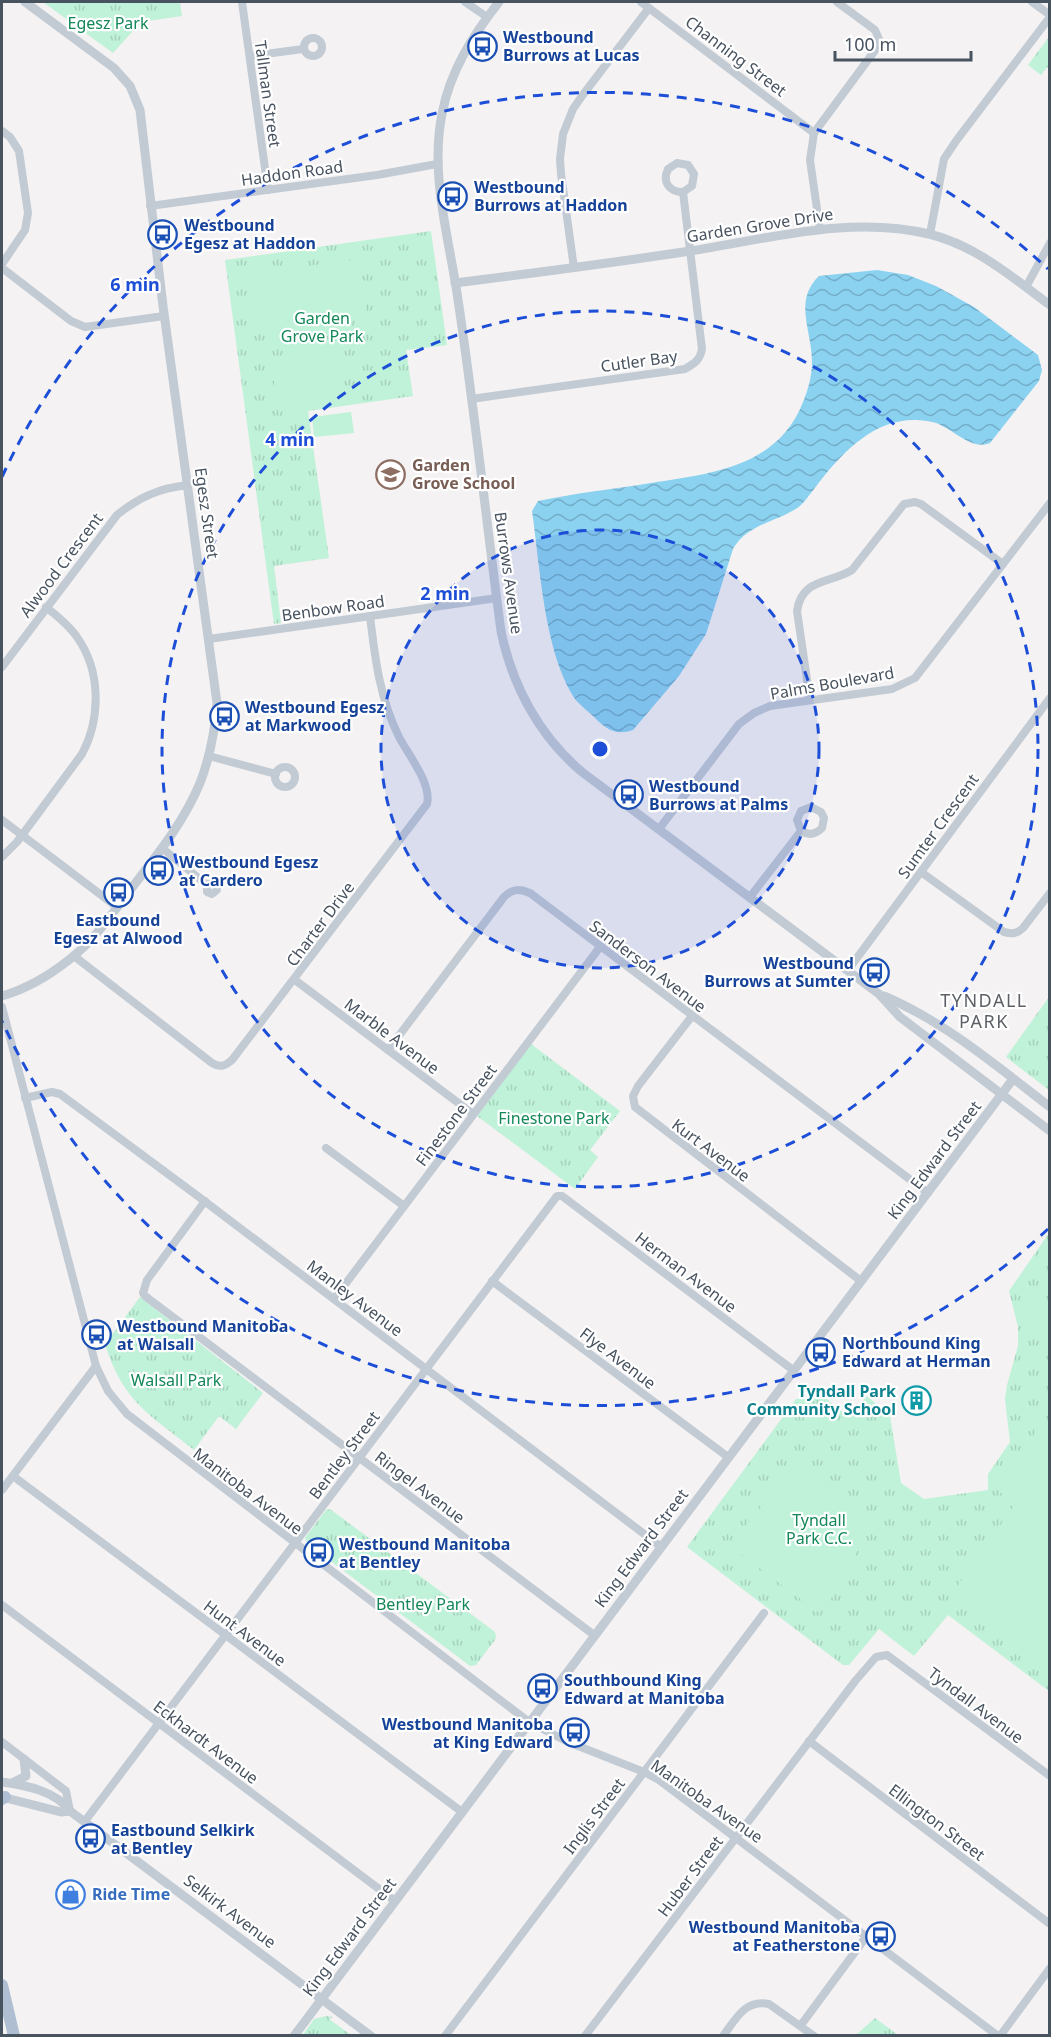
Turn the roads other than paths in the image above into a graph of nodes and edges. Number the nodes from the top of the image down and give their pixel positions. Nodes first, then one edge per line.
1 (25, 2) edge
2 (242, 2) edge
3 (465, 2) edge
4 (499, 2) edge
5 (641, 2) edge
6 (837, 2) edge
7 (1032, 2) edge
8 (650, 8) junction
9 (1050, 16) edge
10 (487, 17) junction
11 (303, 49) dead end
12 (250, 56) junction
13 (2, 131) edge
14 (814, 133) junction
15 (437, 164) junction
16 (268, 190) junction
17 (683, 192) dead end
18 (150, 206) junction
19 (820, 230) junction
20 (930, 234) junction
21 (1050, 243) edge
22 (690, 251) junction
23 (2, 266) edge
24 (574, 268) junction
25 (455, 283) junction
26 (1026, 287) junction
27 (1050, 305) edge
28 (164, 316) junction
29 (471, 399) junction
30 (188, 485) junction
31 (1050, 503) edge
32 (1003, 564) junction
33 (497, 598) junction
34 (46, 607) junction
35 (370, 616) junction
36 (209, 639) junction
37 (2, 667) edge
38 (1050, 698) edge
39 (810, 700) junction
40 (209, 756) junction
41 (276, 774) dead end
42 (2, 820) edge
43 (659, 829) junction
44 (801, 831) dead end
45 (22, 836) junction
46 (162, 848) junction
47 (2, 857) edge
48 (921, 872) junction
49 (207, 885) dead end
50 (1050, 892) edge
51 (750, 897) junction
52 (117, 907) junction
53 (600, 946) junction
54 (74, 956) junction
55 (848, 970) junction
56 (295, 980) junction
57 (879, 994) junction
58 (2, 996) edge
59 (2, 1008) edge
60 (692, 1016) junction
61 (388, 1050) junction
62 (1013, 1079) junction
63 (1001, 1095) junction
64 (25, 1098) junction
65 (1050, 1107) edge
66 (474, 1114) junction
67 (1050, 1131) edge
68 (326, 1148) dead end
69 (928, 1193) junction
70 (562, 1196) joint
71 (205, 1201) junction
72 (404, 1206) junction
73 (492, 1281) junction
74 (861, 1281) junction
75 (334, 1299) junction
76 (96, 1366) junction
77 (426, 1369) junction
78 (793, 1370) junction
79 (728, 1457) junction
80 (359, 1458) junction
81 (13, 1476) junction
82 (2, 1490) edge
83 (295, 1543) junction
84 (660, 1546) junction
85 (2, 1605) edge
86 (764, 1613) dead end
87 (225, 1635) junction
88 (594, 1635) junction
89 (887, 1655) joint
90 (529, 1722) junction
91 (159, 1724) junction
92 (2, 1742) edge
93 (809, 1742) junction
94 (24, 1760) junction
95 (644, 1772) junction
96 (1050, 1776) edge
97 (2, 1782) edge
98 (12, 1783) junction
99 (3, 1798) edge
100 (70, 1811) junction
101 (462, 1812) junction
102 (85, 1821) junction
103 (736, 1837) junction
104 (394, 1901) junction
105 (1050, 1924) edge
106 (866, 1937) junction
107 (1050, 1968) edge
108 (2, 1985) edge
109 (322, 1998) junction
110 (801, 2025) junction
111 (14, 2036) edge
112 (294, 2036) edge
113 (371, 2036) edge
114 (445, 2036) edge
115 (585, 2036) edge
116 (723, 2036) edge
117 (814, 2036) edge
118 (999, 2036) edge

1 - 18 street, Egesz Street
2 - 12 street, Tallman Street
3 - 10 street
4 - 10 street, Burrows Avenue
5 - 8 street, Channing Street
6 - 14 street
7 - 9 street
8 - 14 street, Channing Street
8 - 24 street
9 - 20 street
10 - 15 street, Burrows Avenue
11 - 12 street
12 - 16 street, Tallman Street
13 - 23 street
14 - 19 street
15 - 16 street, Haddon Road
15 - 25 street, Burrows Avenue
16 - 18 street, Haddon Road
17 - 22 street, Cutler Bay
18 - 28 street, Egesz Street
19 - 20 street, Garden Grove Drive
19 - 22 street, Garden Grove Drive
20 - 26 street, Garden Grove Drive
21 - 26 street
22 - 24 street, Garden Grove Drive
22 - 29 street, Cutler Bay
23 - 28 street
24 - 25 street, Garden Grove Drive
25 - 29 street, Burrows Avenue
26 - 27 street, Garden Grove Drive
28 - 30 street, Egesz Street
29 - 33 street, Burrows Avenue
30 - 34 street, Alwood Crescent
30 - 36 street, Egesz Street
31 - 32 street, Palms Boulevard
32 - 39 street, Palms Boulevard
32 - 39 street
33 - 35 street, Benbow Road
33 - 43 street, Burrows Avenue
34 - 37 street, Alwood Crescent
34 - 45 street
35 - 36 street, Benbow Road
35 - 56 street, Charter Drive
36 - 40 street, Egesz Street
38 - 48 street, Sumter Crescent
39 - 43 street, Palms Boulevard
40 - 41 street
40 - 46 street, Egesz Street
42 - 45 street
43 - 51 street, Burrows Avenue
44 - 51 street
45 - 47 street
45 - 52 street
46 - 49 street
46 - 52 street, Egesz Street
48 - 50 street
48 - 55 street, Sumter Crescent
51 - 55 street, Burrows Avenue
52 - 54 street, Egesz Street
53 - 60 street, Sanderson Avenue
53 - 61 street, Sanderson Avenue
53 - 66 street, Finestone Street
54 - 56 street, Charter Drive
54 - 58 street, Egesz Street
55 - 57 street, Burrows Avenue
56 - 61 street, Marble Avenue
57 - 62 street, Burrows Avenue
57 - 63 street, Burrows Avenue
59 - 64 street, Manitoba Avenue
60 - 69 street, Sanderson Avenue
60 - 74 street, Kurt Avenue
61 - 66 street, Marble Avenue
62 - 63 street, King Edward Street
62 - 65 street, Burrows Avenue
63 - 67 street, Burrows Avenue
63 - 69 street, King Edward Street
64 - 71 street, Manley Avenue
64 - 76 street, Manitoba Avenue
66 - 72 street, Finestone Street
68 - 72 street
69 - 74 street, King Edward Street
70 - 73 street, Bentley Street
70 - 78 street, Herman Avenue
71 - 75 street, Manley Avenue
71 - 80 street, Ringel Avenue
72 - 75 street, Finestone Street
73 - 77 street, Bentley Street
73 - 79 street, Flye Avenue
74 - 78 street, King Edward Street
75 - 77 street, Manley Avenue
76 - 81 street
76 - 83 street, Manitoba Avenue
77 - 80 street, Bentley Street
77 - 84 street, Manley Avenue
78 - 79 street, King Edward Street
79 - 84 street, King Edward Street
80 - 83 street, Bentley Street
80 - 88 street, Ringel Avenue
81 - 82 street
81 - 87 street, Hunt Avenue
83 - 87 street, Bentley Street
83 - 90 street, Manitoba Avenue
84 - 88 street, King Edward Street
85 - 91 street, Eckhardt Avenue
86 - 95 street, Inglis Street
87 - 91 street, Bentley Street
87 - 101 street, Hunt Avenue
88 - 90 street, King Edward Street
89 - 93 street, Huber Street
89 - 96 street, Tyndall Avenue
90 - 95 street, Manitoba Avenue
90 - 101 street, King Edward Street
91 - 102 street, Bentley Street
91 - 104 street, Eckhardt Avenue
92 - 94 street
93 - 103 street, Huber Street
93 - 105 street, Ellington Street
94 - 98 street
94 - 100 street
95 - 103 street, Manitoba Avenue
95 - 114 street, Inglis Street
97 - 98 street, Selkirk Avenue
98 - 100 street, Selkirk Avenue
99 - 100 street, Selkirk Avenue
100 - 102 street, Selkirk Avenue
101 - 104 street, King Edward Street
102 - 109 street, Selkirk Avenue
103 - 106 street, Manitoba Avenue
103 - 115 street, Huber Street
104 - 109 street, King Edward Street
106 - 110 street
106 - 118 street, Manitoba Avenue
107 - 118 street
108 - 111 main road
109 - 112 street, King Edward Street
109 - 113 street, Selkirk Avenue
110 - 116 street
110 - 117 street

